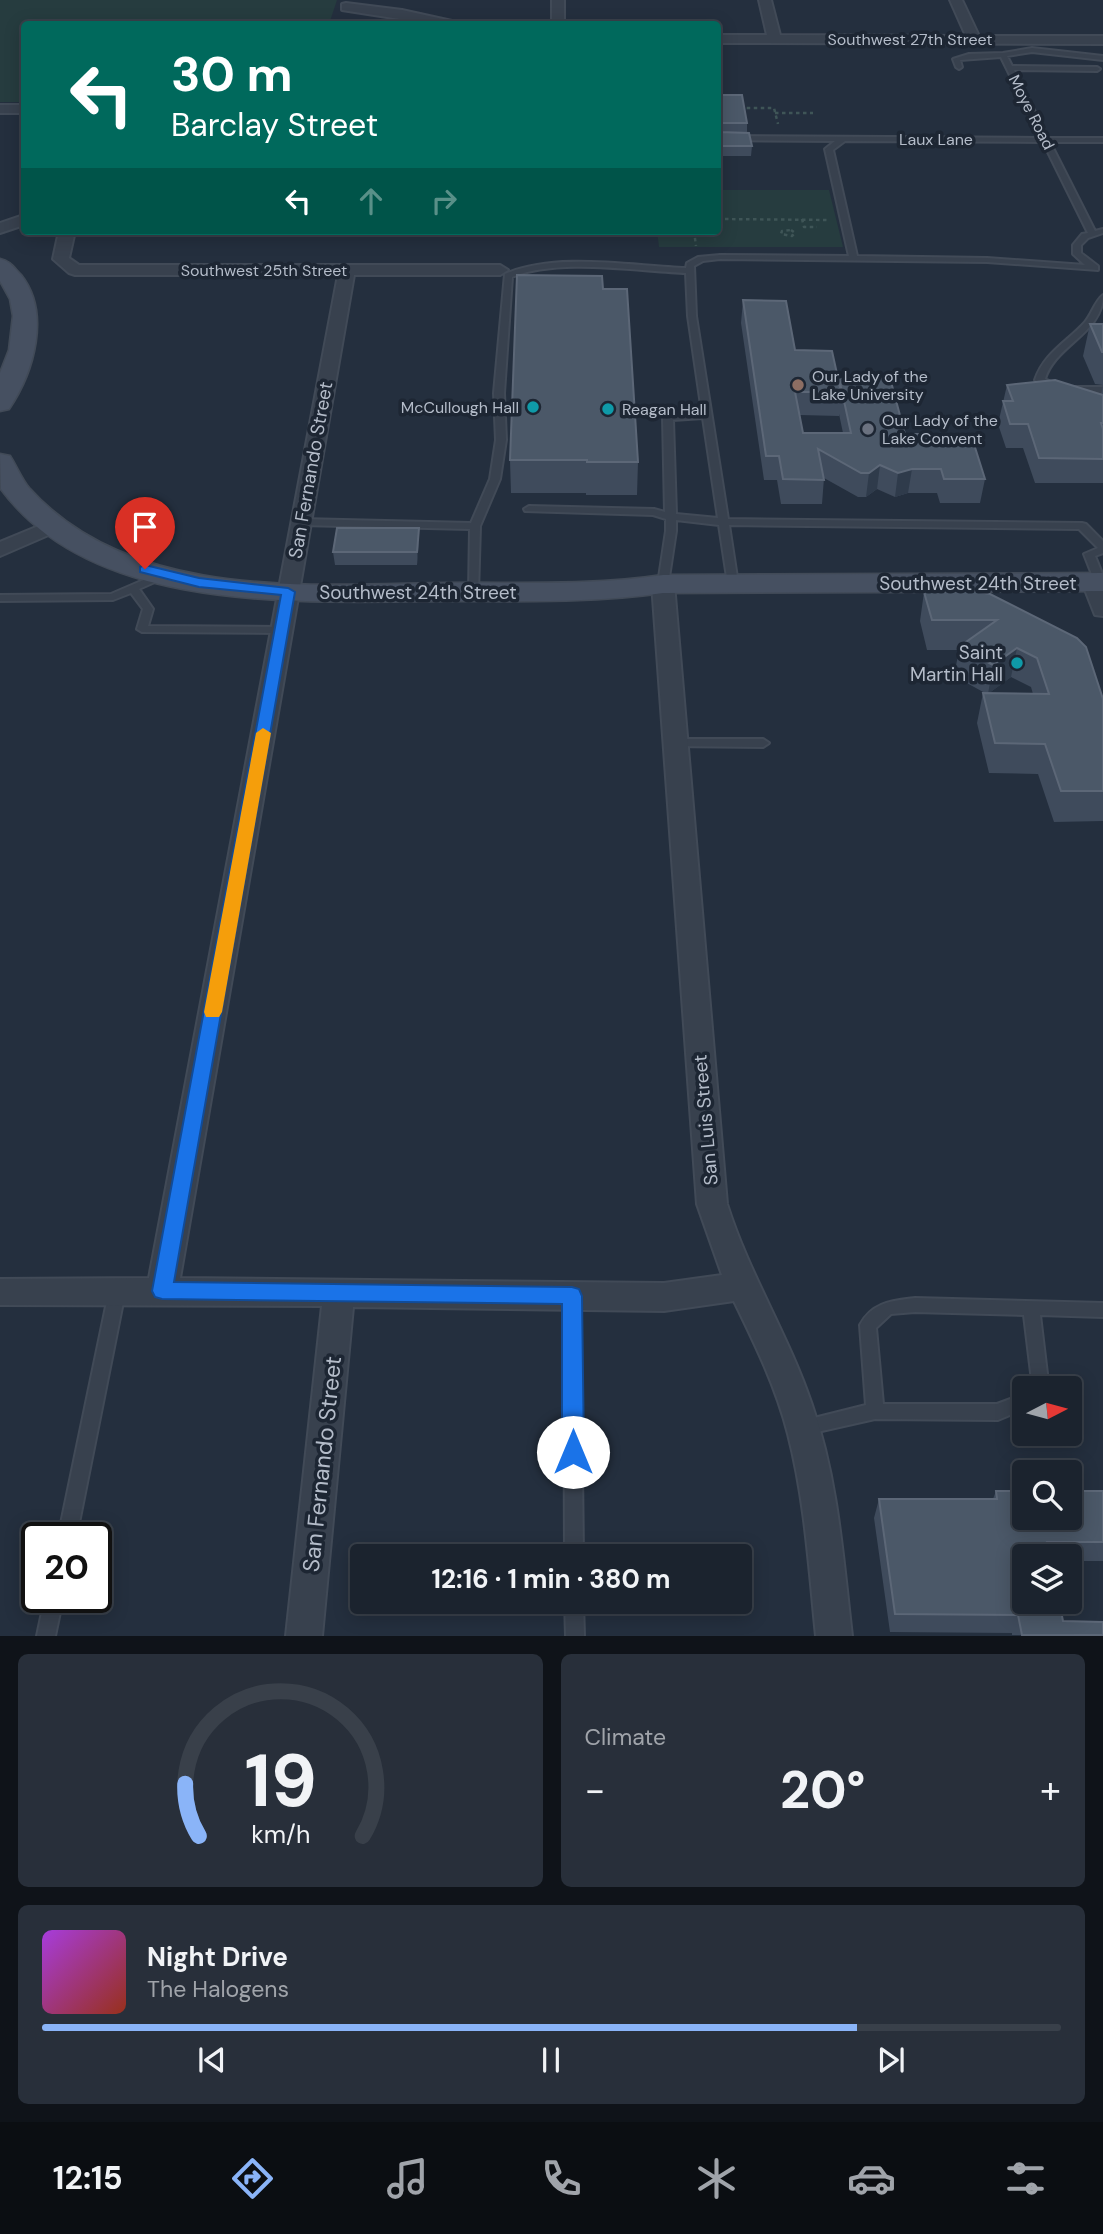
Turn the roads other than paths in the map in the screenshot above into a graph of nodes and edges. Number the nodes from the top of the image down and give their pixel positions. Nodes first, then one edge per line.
1 (558, 0) edge
2 (765, 0) edge
3 (956, 0) edge
4 (347, 4) edge
5 (343, 21) edge
6 (432, 21) edge
7 (558, 21) edge
8 (721, 39) edge
9 (774, 39) junction
10 (974, 40) junction
11 (1103, 40) edge
12 (1003, 55) junction
13 (1092, 58) junction
14 (1103, 58) edge
15 (959, 67) dead end
16 (1009, 68) junction
17 (1097, 69) junction
18 (1103, 79) edge
19 (0, 109) edge
20 (21, 109) edge
21 (964, 127) dead end
22 (721, 138) edge
23 (843, 139) junction
24 (969, 139) junction
25 (1046, 140) junction
26 (1103, 140) edge
27 (21, 221) edge
28 (0, 228) edge
29 (1103, 231) edge
30 (1093, 233) junction
31 (67, 235) edge
32 (854, 259) junction
33 (0, 266) edge
34 (1099, 269) edge
35 (347, 270) junction
36 (507, 271) junction
37 (688, 271) junction
38 (1103, 298) edge
39 (1103, 390) edge
40 (0, 403) edge
41 (707, 415) junction
42 (1, 467) edge
43 (529, 509) dead end
44 (671, 517) junction
45 (301, 522) junction
46 (723, 522) junction
47 (53, 526) junction
48 (475, 526) junction
49 (1103, 548) edge
50 (0, 550) edge
51 (162, 575) junction
52 (733, 584) junction
53 (133, 589) junction
54 (288, 592) junction
55 (474, 592) junction
56 (663, 592) junction
57 (1100, 592) edge
58 (0, 598) edge
59 (282, 630) junction
60 (674, 743) junction
61 (763, 743) dead end
62 (742, 1286) junction
63 (118, 1291) junction
64 (162, 1291) junction
65 (0, 1292) edge
66 (339, 1292) junction
67 (572, 1296) junction
68 (1031, 1308) junction
69 (1103, 1310) edge
70 (1039, 1376) edge
71 (1012, 1406) edge
72 (875, 1411) junction
73 (804, 1427) junction
74 (69, 1522) edge
75 (574, 1544) edge
76 (51, 1613) edge
77 (574, 1614) edge
78 (46, 1636) edge
79 (304, 1636) edge
80 (575, 1636) edge
81 (834, 1636) edge

1 - 7 street
2 - 9 street
3 - 10 street
4 - 5 street
4 - 6 street
8 - 9 street, Southwest 27th Street
9 - 10 street, Southwest 27th Street
10 - 11 street, Southwest 27th Street
12 - 13 lane, Moye Road
12 - 15 lane
12 - 16 lane, Moye Road
13 - 14 lane, Moye Road
13 - 17 lane
16 - 17 lane
16 - 25 lane, Moye Road
17 - 18 lane
19 - 20 street
21 - 24 lane
22 - 23 lane, Laux Lane
23 - 24 lane, Laux Lane
23 - 32 lane
24 - 25 lane, Laux Lane
25 - 26 lane, Laux Lane
25 - 30 lane, Moye Road
27 - 28 street
29 - 30 lane
30 - 34 lane
31 - 35 street, Southwest 25th Street
32 - 34 lane
32 - 37 lane
33 - 40 main road
35 - 36 street, Southwest 25th Street
35 - 45 street, San Fernando Street
36 - 37 lane
36 - 48 lane
37 - 41 lane
38 - 39 lane
41 - 44 lane
41 - 46 lane
42 - 47 main road, Southwest 24th Street
43 - 44 lane
44 - 46 lane
44 - 56 lane
45 - 48 lane
45 - 54 street, San Fernando Street
46 - 49 lane
46 - 52 lane
47 - 50 street
47 - 51 main road, Southwest 24th Street
48 - 55 lane
49 - 57 lane
51 - 53 lane
51 - 54 main road, Southwest 24th Street
52 - 56 main road, Southwest 24th Street
52 - 57 main road, Southwest 24th Street
53 - 58 lane
53 - 59 lane
54 - 55 main road, Southwest 24th Street
54 - 59 street, San Fernando Street
55 - 56 main road, Southwest 24th Street
56 - 57 main road, Southwest 24th Street
56 - 60 street, San Luis Street
59 - 64 street, San Fernando Street
60 - 61 lane
60 - 62 street, San Luis Street
62 - 67 street
62 - 73 street, San Luis Street
63 - 64 street
63 - 65 street
63 - 74 lane
64 - 66 street
66 - 67 street
66 - 79 street, San Fernando Street
67 - 75 lane
68 - 69 lane
68 - 70 lane
68 - 72 lane
71 - 72 lane
72 - 73 lane
73 - 81 street, San Luis Street
76 - 78 lane
77 - 80 lane

